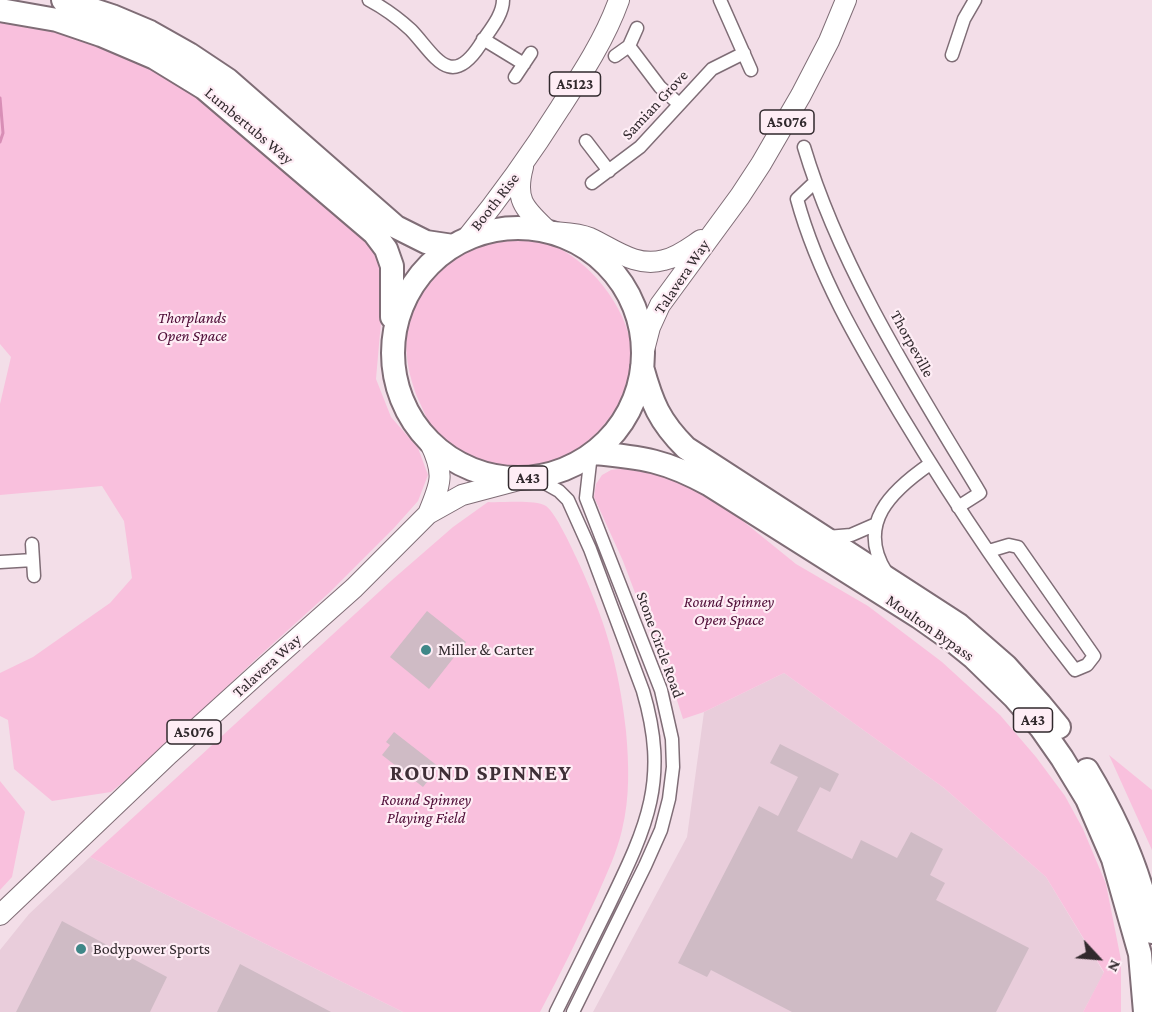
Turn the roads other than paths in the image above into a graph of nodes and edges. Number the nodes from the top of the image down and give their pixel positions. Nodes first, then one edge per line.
1 (63, 0) edge
2 (369, 0) edge
3 (503, 0) edge
4 (619, 0) edge
5 (720, 0) edge
6 (846, 0) edge
7 (975, 0) edge
8 (0, 10) edge
9 (637, 28) dead end
10 (483, 39) junction
11 (629, 46) junction
12 (531, 53) dead end
13 (744, 53) junction
14 (952, 55) dead end
15 (615, 56) dead end
16 (524, 64) junction
17 (751, 70) dead end
18 (515, 77) dead end
19 (679, 104) junction
20 (586, 141) dead end
21 (804, 147) dead end
22 (524, 165) junction
23 (609, 171) junction
24 (815, 182) junction
25 (592, 183) dead end
26 (551, 232) junction
27 (711, 234) junction
28 (459, 242) junction
29 (393, 343) junction
30 (642, 360) junction
31 (430, 443) junction
32 (592, 454) junction
33 (930, 464) junction
34 (530, 478) junction
35 (958, 507) junction
36 (428, 514) junction
37 (874, 525) junction
38 (827, 537) junction
39 (32, 544) dead end
40 (989, 551) junction
41 (33, 560) junction
42 (0, 562) edge
43 (34, 576) dead end
44 (890, 578) junction
45 (0, 915) edge
46 (1152, 932) edge
47 (556, 1012) edge
48 (573, 1012) edge
49 (1145, 1012) edge

1 - 28 highway, Lumbertubs Way / A43
2 - 10 street
3 - 10 street
4 - 22 main road, Booth Rise / A5123
5 - 13 street
6 - 27 main road, Talavera Way / A5076
7 - 14 street
8 - 29 highway, Lumbertubs Way / A43
9 - 11 street
10 - 16 street
11 - 15 street
11 - 19 street
12 - 16 street
13 - 17 street
13 - 19 street, Samian Grove
16 - 18 street
19 - 23 street, Samian Grove
20 - 23 street
21 - 24 street, Thorpeville
22 - 26 main road, Booth Rise / A5123
22 - 28 main road, Booth Rise / A5123
23 - 25 street, Samian Grove
24 - 33 street
24 - 35 street, Thorpeville
26 - 27 main road, Talavera Way / A5076
26 - 28 highway, A43
26 - 30 highway, A43
27 - 30 main road, Talavera Way / A5076
28 - 29 highway, A43
29 - 31 highway, A43
30 - 32 highway, A43
30 - 38 highway, Moulton Bypass / A43
31 - 34 highway, A43
31 - 36 main road, Talavera Way / A5076
32 - 34 highway, A43
32 - 48 street, Stone Circle Road
32 - 49 highway, Moulton Bypass / A43
33 - 35 street
33 - 37 street
34 - 36 main road, Talavera Way / A5076
34 - 47 street, Stone Circle Road
35 - 40 street
36 - 45 main road, Talavera Way / A5076
37 - 38 street
37 - 44 street
38 - 44 highway, Moulton Bypass / A43
39 - 41 street
40 - 40 street
41 - 42 street
41 - 43 street
44 - 46 highway, Moulton Bypass / A43

